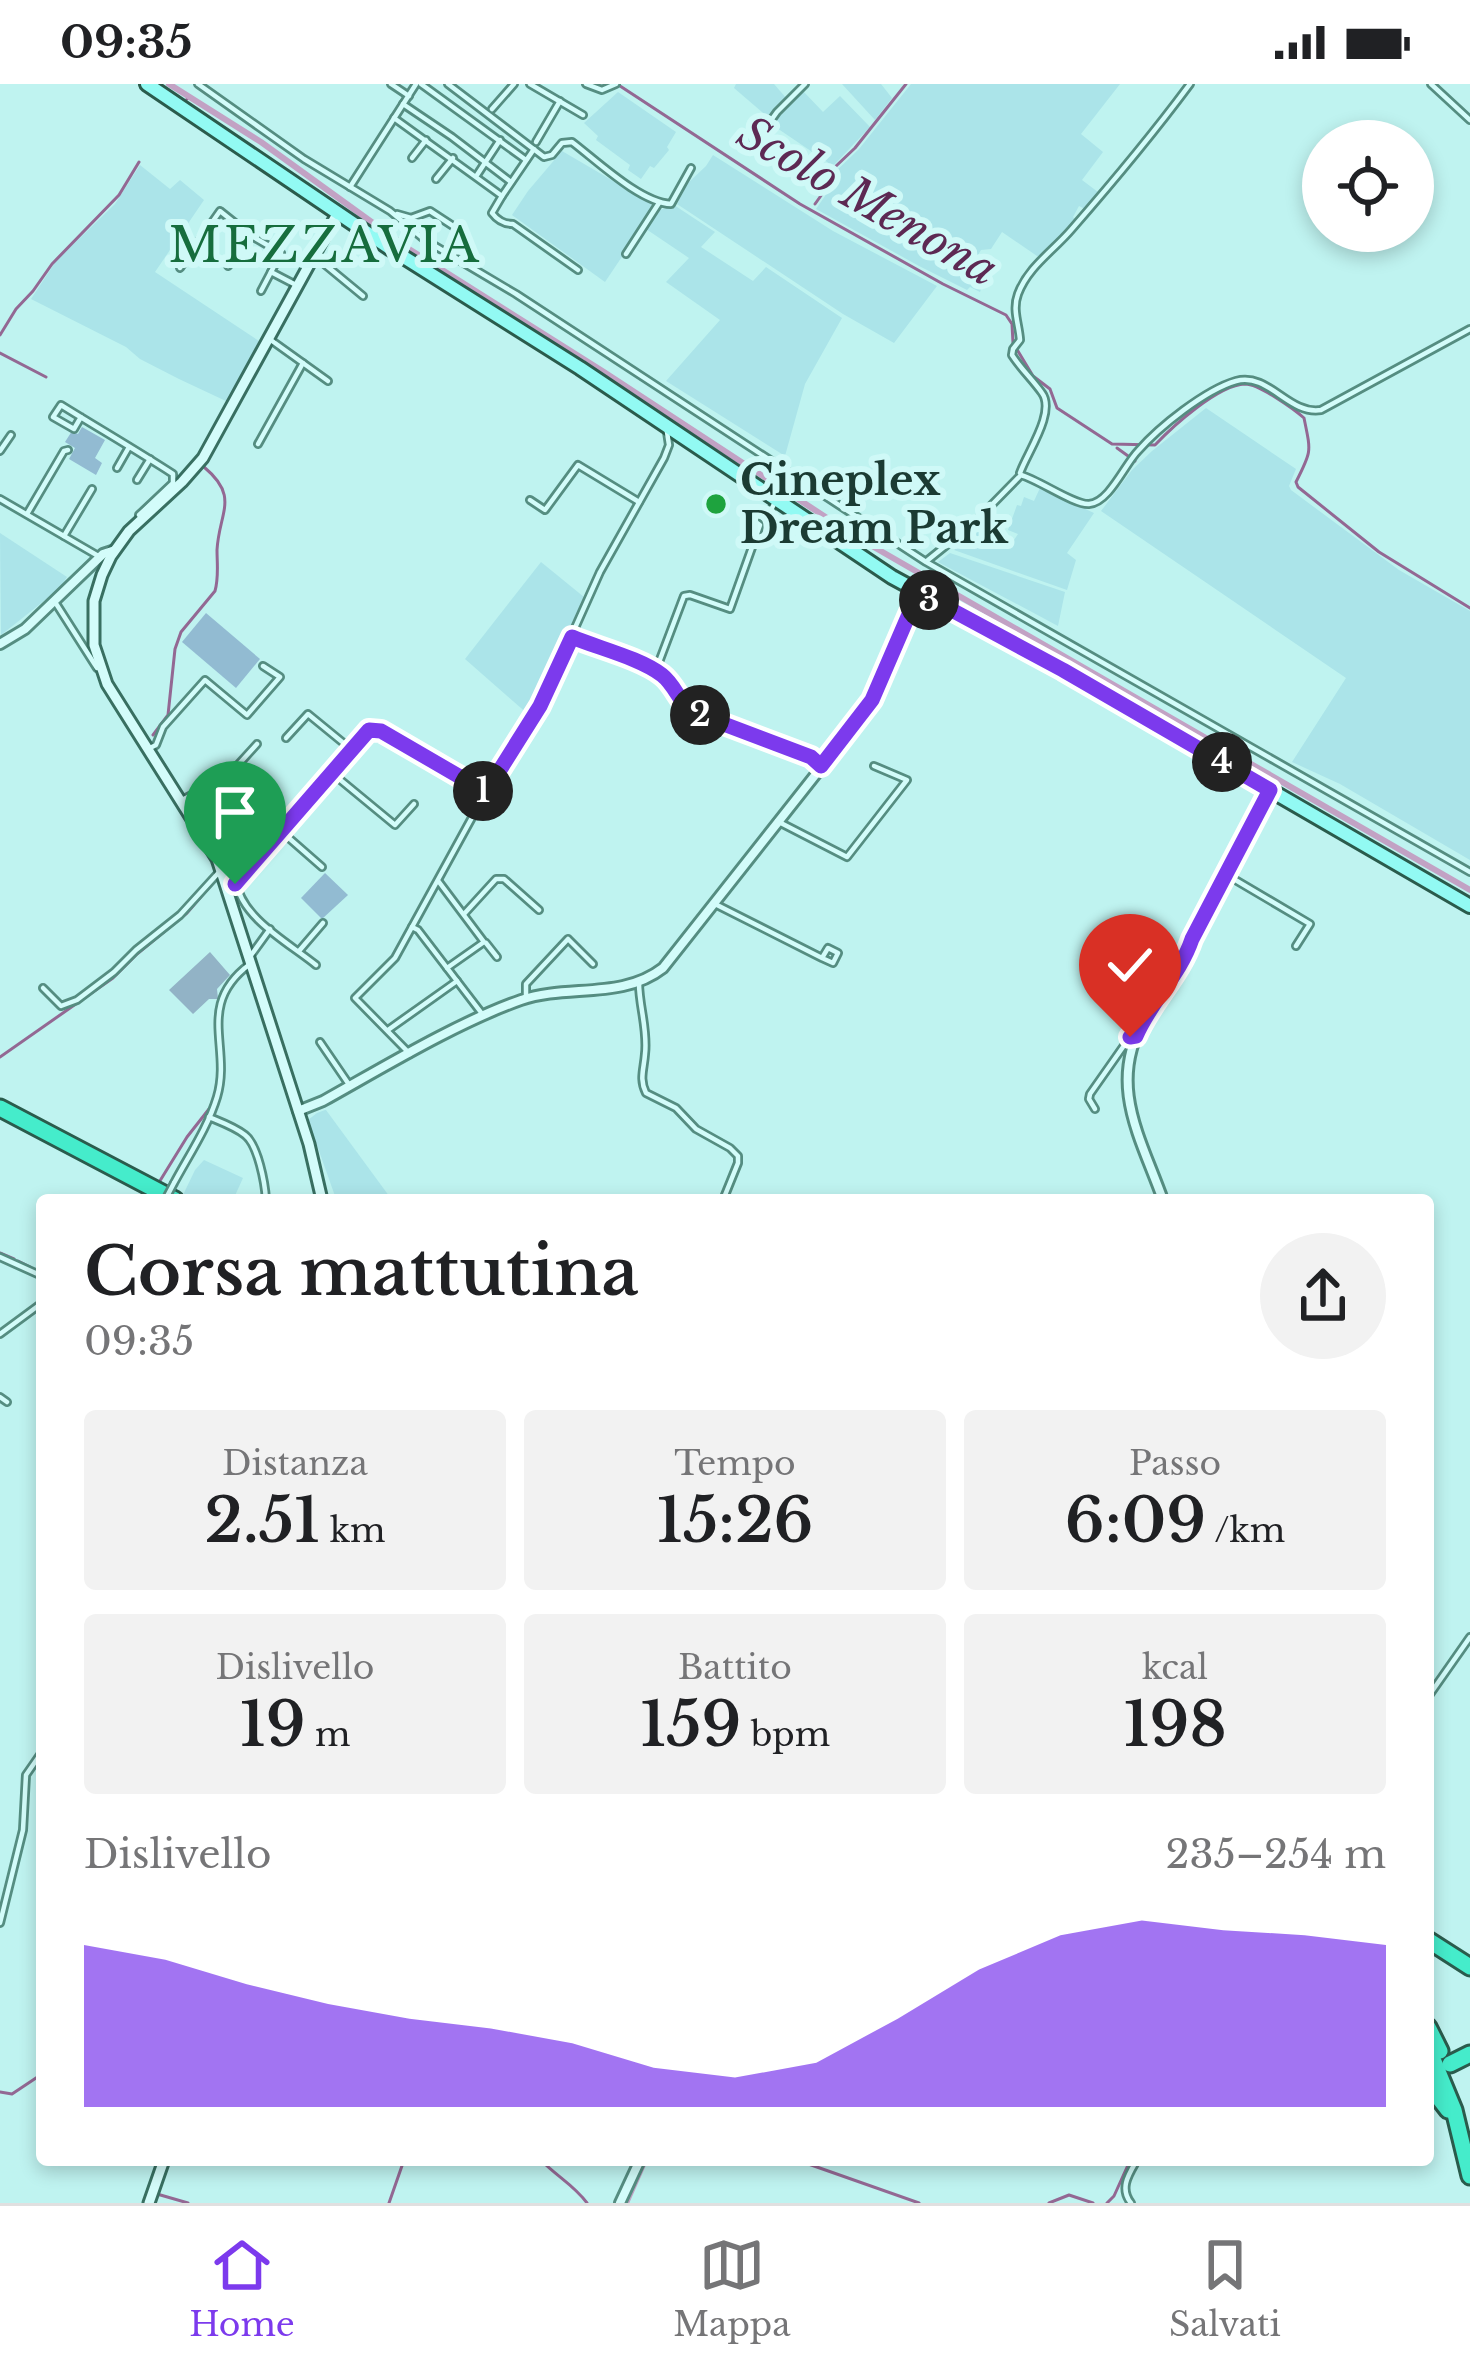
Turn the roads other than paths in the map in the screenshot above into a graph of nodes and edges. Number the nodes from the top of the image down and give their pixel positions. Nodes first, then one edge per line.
1 (147, 84) edge
2 (198, 84) edge
3 (391, 84) edge
4 (419, 84) edge
5 (448, 84) edge
6 (514, 84) edge
7 (530, 84) edge
8 (586, 84) edge
9 (805, 84) edge
10 (1190, 84) edge
11 (1431, 84) edge
12 (615, 85) edge
13 (409, 96) junction
14 (560, 101) junction
15 (403, 104) junction
16 (492, 109) dead end
17 (584, 115) dead end
18 (394, 118) junction
19 (1470, 120) edge
20 (426, 140) junction
21 (500, 140) junction
22 (754, 144) dead end
23 (535, 145) junction
24 (412, 158) dead end
25 (453, 158) junction
26 (526, 160) junction
27 (484, 163) junction
28 (692, 168) dead end
29 (476, 176) junction
30 (436, 179) dead end
31 (511, 182) junction
32 (350, 187) junction
33 (502, 196) junction
34 (659, 203) junction
35 (338, 212) junction
36 (392, 212) junction
37 (456, 228) dead end
38 (250, 235) junction
39 (626, 254) dead end
40 (312, 255) junction
41 (228, 266) dead end
42 (179, 268) dead end
43 (578, 270) dead end
44 (271, 272) junction
45 (296, 285) junction
46 (261, 291) dead end
47 (363, 296) dead end
48 (1470, 328) edge
49 (268, 338) junction
50 (303, 363) junction
51 (328, 381) dead end
52 (81, 417) dead end
53 (11, 435) dead end
54 (676, 442) junction
55 (258, 443) dead end
56 (129, 447) junction
57 (68, 450) dead end
58 (0, 451) edge
59 (150, 459) junction
60 (117, 468) dead end
61 (1021, 475) junction
62 (137, 480) dead end
63 (92, 489) dead end
64 (777, 498) junction
65 (0, 499) edge
66 (530, 500) dead end
67 (639, 502) junction
68 (153, 505) junction
69 (27, 514) junction
70 (139, 515) dead end
71 (753, 520) dead end
72 (784, 530) dead end
73 (64, 536) junction
74 (115, 550) junction
75 (100, 557) junction
76 (926, 562) junction
77 (912, 600) junction
78 (55, 602) junction
79 (572, 637) junction
80 (0, 644) edge
81 (263, 666) dead end
82 (656, 670) junction
83 (101, 672) junction
84 (286, 738) dead end
85 (257, 744) dead end
86 (148, 749) junction
87 (352, 750) junction
88 (821, 766) junction
89 (874, 766) dead end
90 (332, 773) junction
91 (1270, 790) junction
92 (486, 792) junction
93 (182, 800) junction
94 (414, 804) dead end
95 (777, 820) junction
96 (282, 832) junction
97 (322, 867) dead end
98 (1470, 872) edge
99 (226, 873) junction
100 (1227, 875) junction
101 (436, 881) junction
102 (712, 902) junction
103 (1470, 906) edge
104 (539, 910) dead end
105 (464, 914) junction
106 (323, 923) dead end
107 (412, 927) junction
108 (270, 929) junction
109 (484, 942) junction
110 (1296, 946) dead end
111 (299, 951) junction
112 (497, 957) dead end
113 (822, 958) dead end
114 (250, 961) junction
115 (593, 964) dead end
116 (316, 965) dead end
117 (447, 968) junction
118 (457, 981) junction
119 (637, 987) junction
120 (43, 988) dead end
121 (526, 998) junction
122 (484, 1016) junction
123 (388, 1030) junction
124 (1136, 1036) junction
125 (320, 1042) dead end
126 (410, 1054) junction
127 (350, 1086) junction
128 (0, 1108) edge
129 (1095, 1109) dead end
130 (298, 1111) junction
131 (0, 1118) edge
132 (209, 1118) junction
133 (174, 1191) edge
134 (145, 1194) edge
135 (266, 1194) edge
136 (321, 1194) edge
137 (725, 1194) edge
138 (1161, 1194) edge
139 (0, 1257) edge
140 (36, 1273) edge
141 (36, 1307) edge
142 (0, 1334) edge
143 (0, 1397) edge
144 (8, 1402) dead end
145 (1470, 1636) edge
146 (1434, 1688) edge
147 (36, 1760) edge
148 (0, 1923) edge
149 (1434, 1947) edge
150 (1470, 1966) edge
151 (1434, 2040) edge
152 (1470, 2054) edge
153 (1434, 2062) edge
154 (1450, 2064) dead end
155 (1434, 2083) edge
156 (1470, 2133) edge
157 (162, 2166) edge
158 (637, 2166) edge
159 (1134, 2166) edge
160 (1470, 2177) edge
161 (149, 2203) edge
162 (620, 2203) edge
163 (1131, 2203) edge

1 - 35 main road
2 - 32 street
3 - 13 street
4 - 13 street
4 - 21 street
5 - 23 street
6 - 16 street
7 - 14 street
8 - 12 street
9 - 22 street
10 - 61 street
11 - 19 street
13 - 15 street
14 - 17 street
14 - 23 street
15 - 18 street
15 - 27 street
18 - 20 street
18 - 32 street
20 - 24 street
20 - 25 street
21 - 26 street
21 - 27 street
23 - 26 street
23 - 34 street
25 - 29 street
25 - 30 street
26 - 31 street
27 - 29 street
27 - 31 street
28 - 34 street
29 - 33 street
31 - 33 street
32 - 36 street
33 - 43 street
34 - 39 street
35 - 40 main road
35 - 54 main road
36 - 37 street
36 - 76 street
38 - 41 street
38 - 42 street
38 - 44 street
40 - 45 main road
40 - 47 street
44 - 45 street
44 - 46 street
45 - 49 main road
48 - 61 street
49 - 50 street
49 - 68 main road
50 - 51 street
50 - 55 street
52 - 56 street
53 - 58 street
54 - 64 main road
54 - 67 street
56 - 59 street
56 - 60 street
57 - 69 street
59 - 62 street
59 - 68 street
61 - 76 street
63 - 73 street
64 - 72 street
64 - 77 main road
65 - 69 street
66 - 67 street
67 - 79 street
68 - 70 street
68 - 74 main road
69 - 73 street
71 - 82 street
73 - 75 street
74 - 75 street
74 - 83 main road
75 - 78 street
76 - 98 street
77 - 88 street
77 - 91 main road
78 - 80 street
78 - 83 street
79 - 82 street
79 - 92 street
81 - 86 street
82 - 88 street
83 - 86 main road
84 - 87 street
85 - 93 street
86 - 93 main road
87 - 90 street
87 - 92 street
88 - 95 street
89 - 95 street
90 - 94 street
90 - 96 street
91 - 100 street
91 - 103 main road
92 - 101 street
93 - 99 main road
95 - 102 street
96 - 97 street
96 - 99 street
99 - 108 street
99 - 114 main road
99 - 120 street
100 - 110 street
100 - 124 street
101 - 105 street
101 - 107 street
102 - 113 street
102 - 119 street
104 - 105 street
105 - 109 street
106 - 111 street
107 - 117 street
107 - 123 street
108 - 111 street
108 - 114 street
109 - 112 street
109 - 117 street
111 - 116 street
114 - 130 main road
114 - 132 street
115 - 121 street
117 - 118 street
118 - 122 street
118 - 123 street
119 - 121 street
119 - 137 street
121 - 122 street
122 - 126 street
123 - 126 street
124 - 129 street
124 - 138 street
125 - 127 street
126 - 127 street
127 - 130 street
128 - 133 highway
130 - 136 main road
131 - 134 highway
132 - 133 street
132 - 135 street
139 - 140 street
141 - 142 street
143 - 144 street
145 - 146 street
147 - 148 street
149 - 150 highway
151 - 156 highway
152 - 154 highway
153 - 160 highway
155 - 160 highway
157 - 161 main road
158 - 162 street
159 - 163 street

